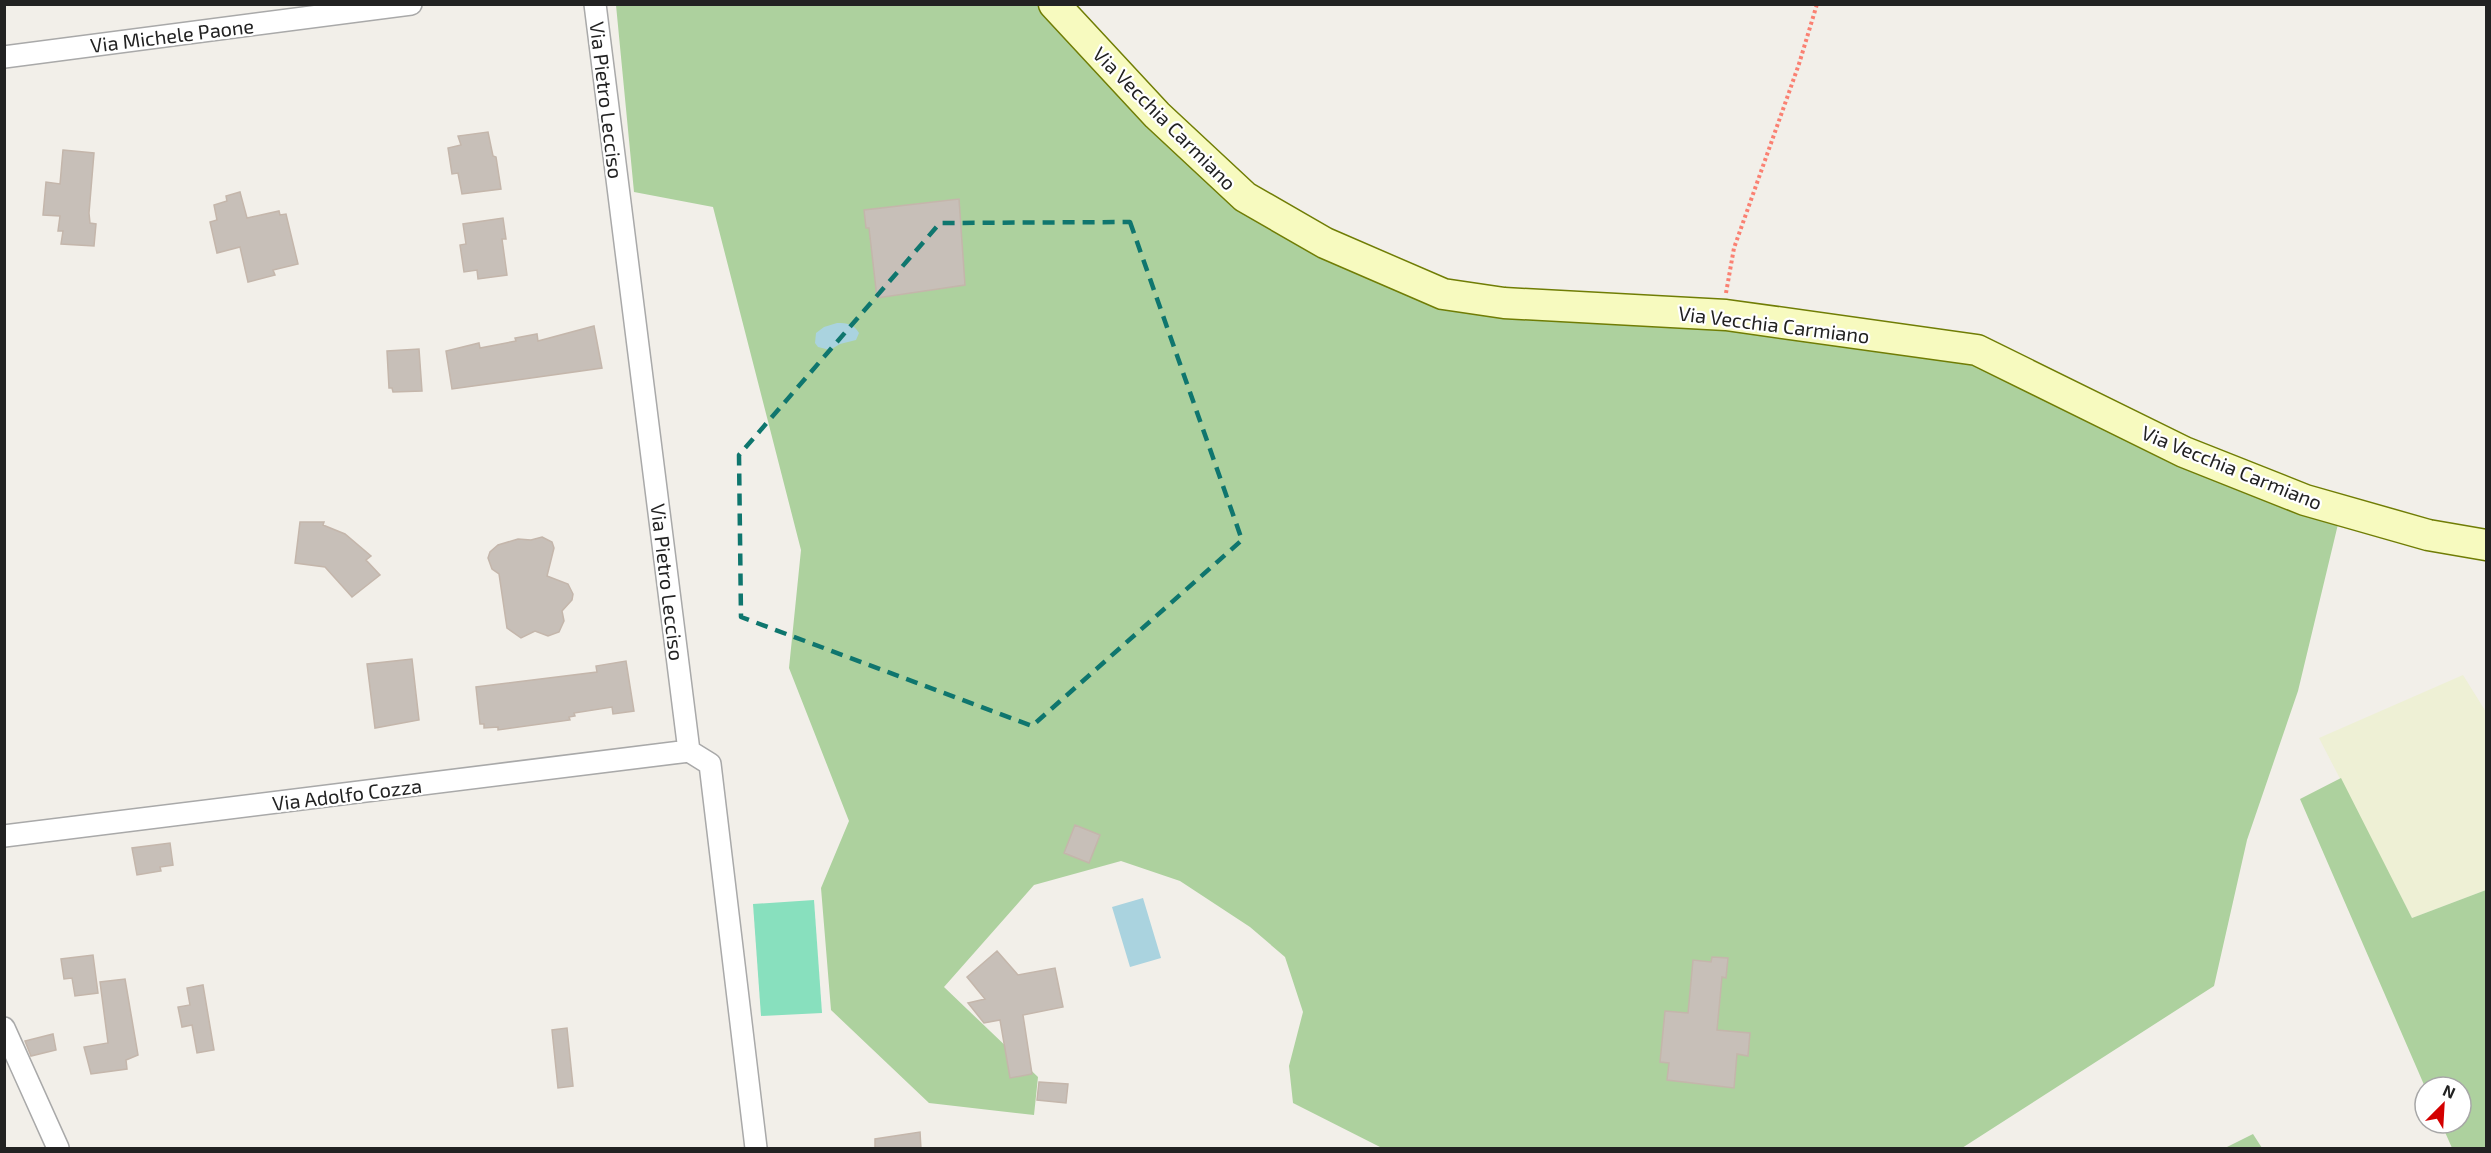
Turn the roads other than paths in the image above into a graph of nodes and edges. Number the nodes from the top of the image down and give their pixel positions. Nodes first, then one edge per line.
1 (411, 4) edge
2 (595, 4) edge
3 (1054, 4) edge
4 (4, 57) edge
5 (2487, 545) edge
6 (689, 752) junction
7 (4, 836) edge
8 (4, 1028) edge
9 (58, 1149) edge
10 (756, 1149) edge

1 - 4 street, Via Michele Paone
2 - 6 street, Via Pietro Lecciso
3 - 5 street, Via Vecchia Carmiano
6 - 7 street, Via Adolfo Cozza
6 - 10 street
8 - 9 street

